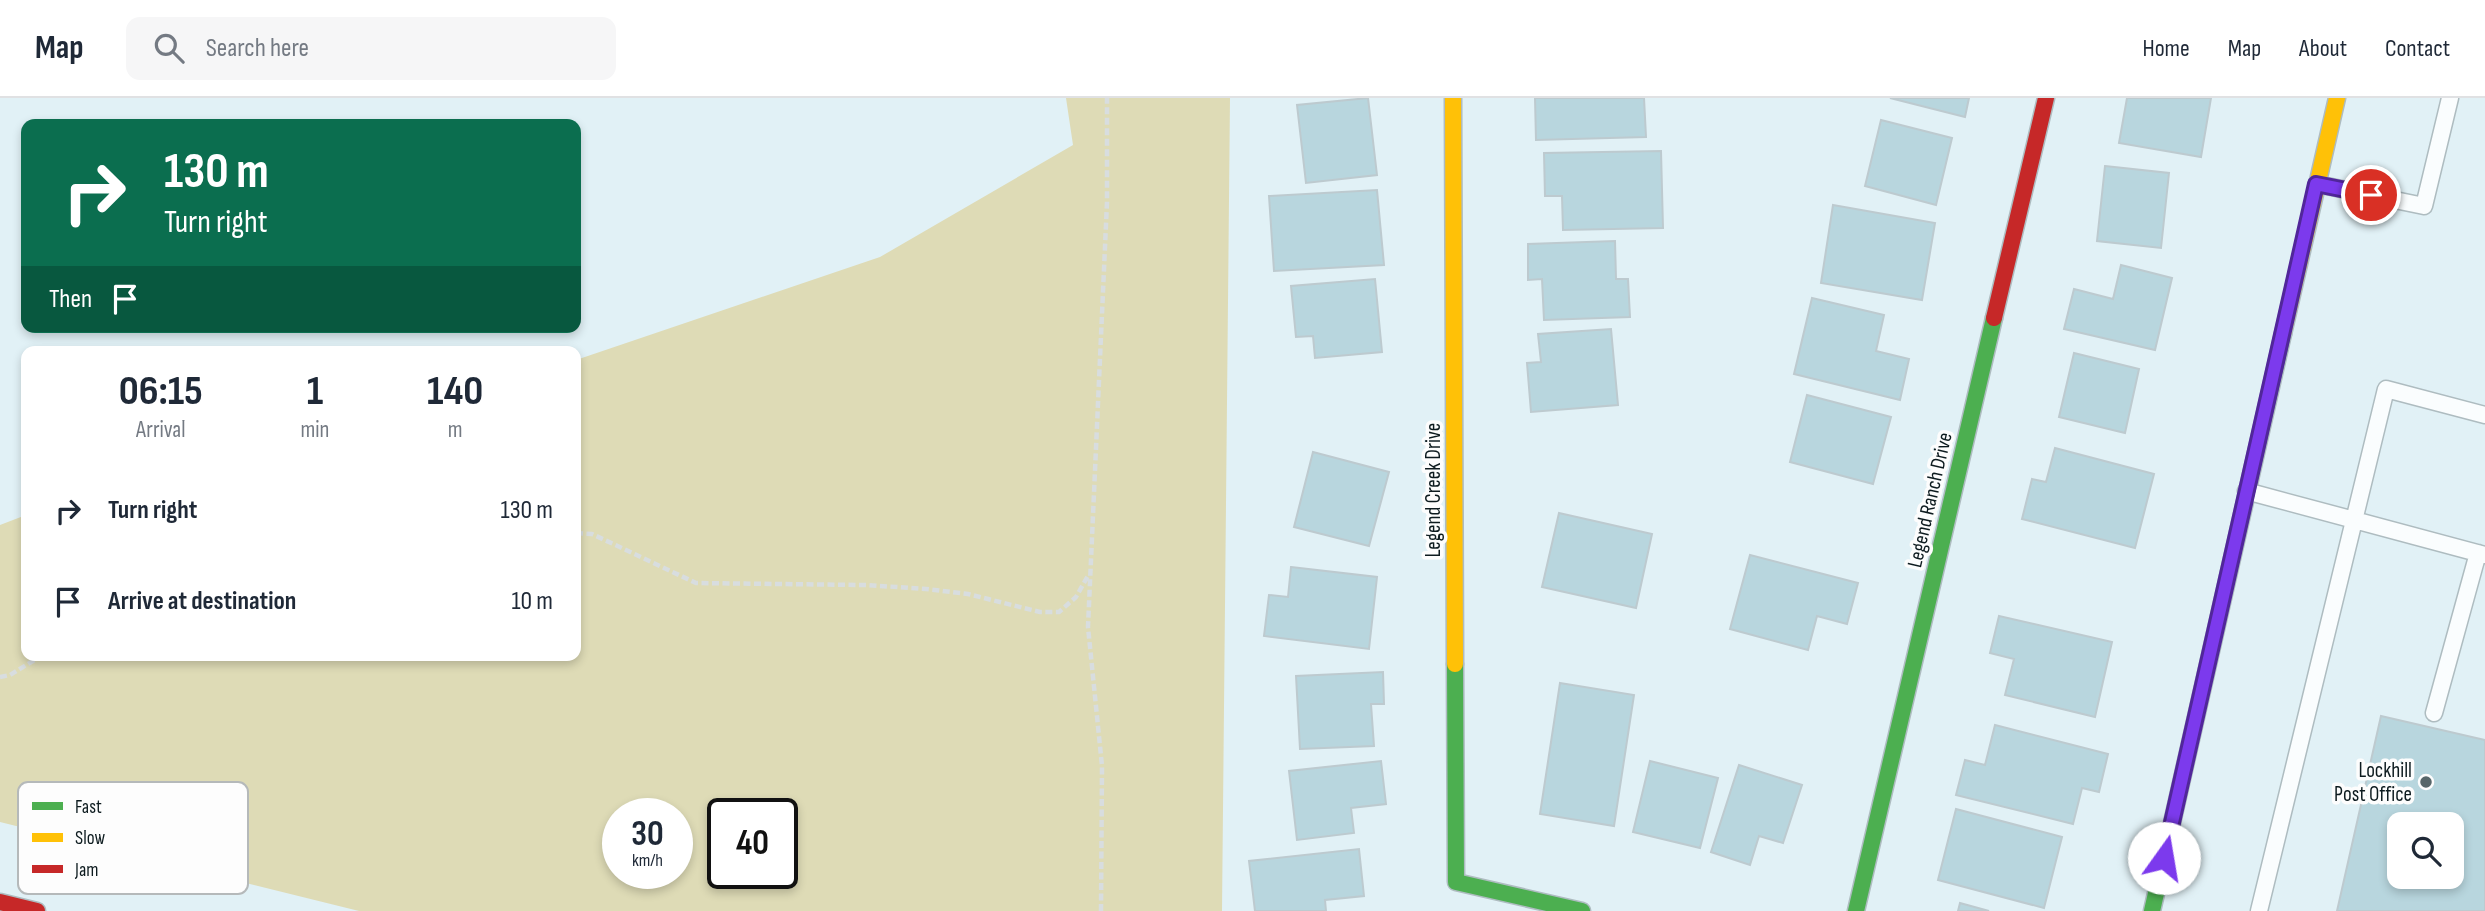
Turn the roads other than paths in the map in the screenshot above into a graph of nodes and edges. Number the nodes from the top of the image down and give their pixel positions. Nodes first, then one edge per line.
1 (1453, 98) edge
2 (2046, 98) edge
3 (2337, 98) edge
4 (2450, 98) edge
5 (2316, 184) junction
6 (2485, 415) edge
7 (2246, 491) junction
8 (2354, 518) junction
9 (2481, 554) edge
10 (2434, 713) dead end
11 (0, 902) edge
12 (37, 911) edge
13 (1582, 911) edge
14 (1856, 911) edge
15 (2152, 911) edge
16 (2259, 911) edge

1 - 13 street, Legend Creek Drive
2 - 14 street, Legend Ranch Drive
3 - 5 street
4 - 5 lane
5 - 7 street
6 - 8 lane
7 - 8 lane
7 - 15 street
8 - 9 lane
8 - 16 lane
9 - 10 lane
11 - 12 street

